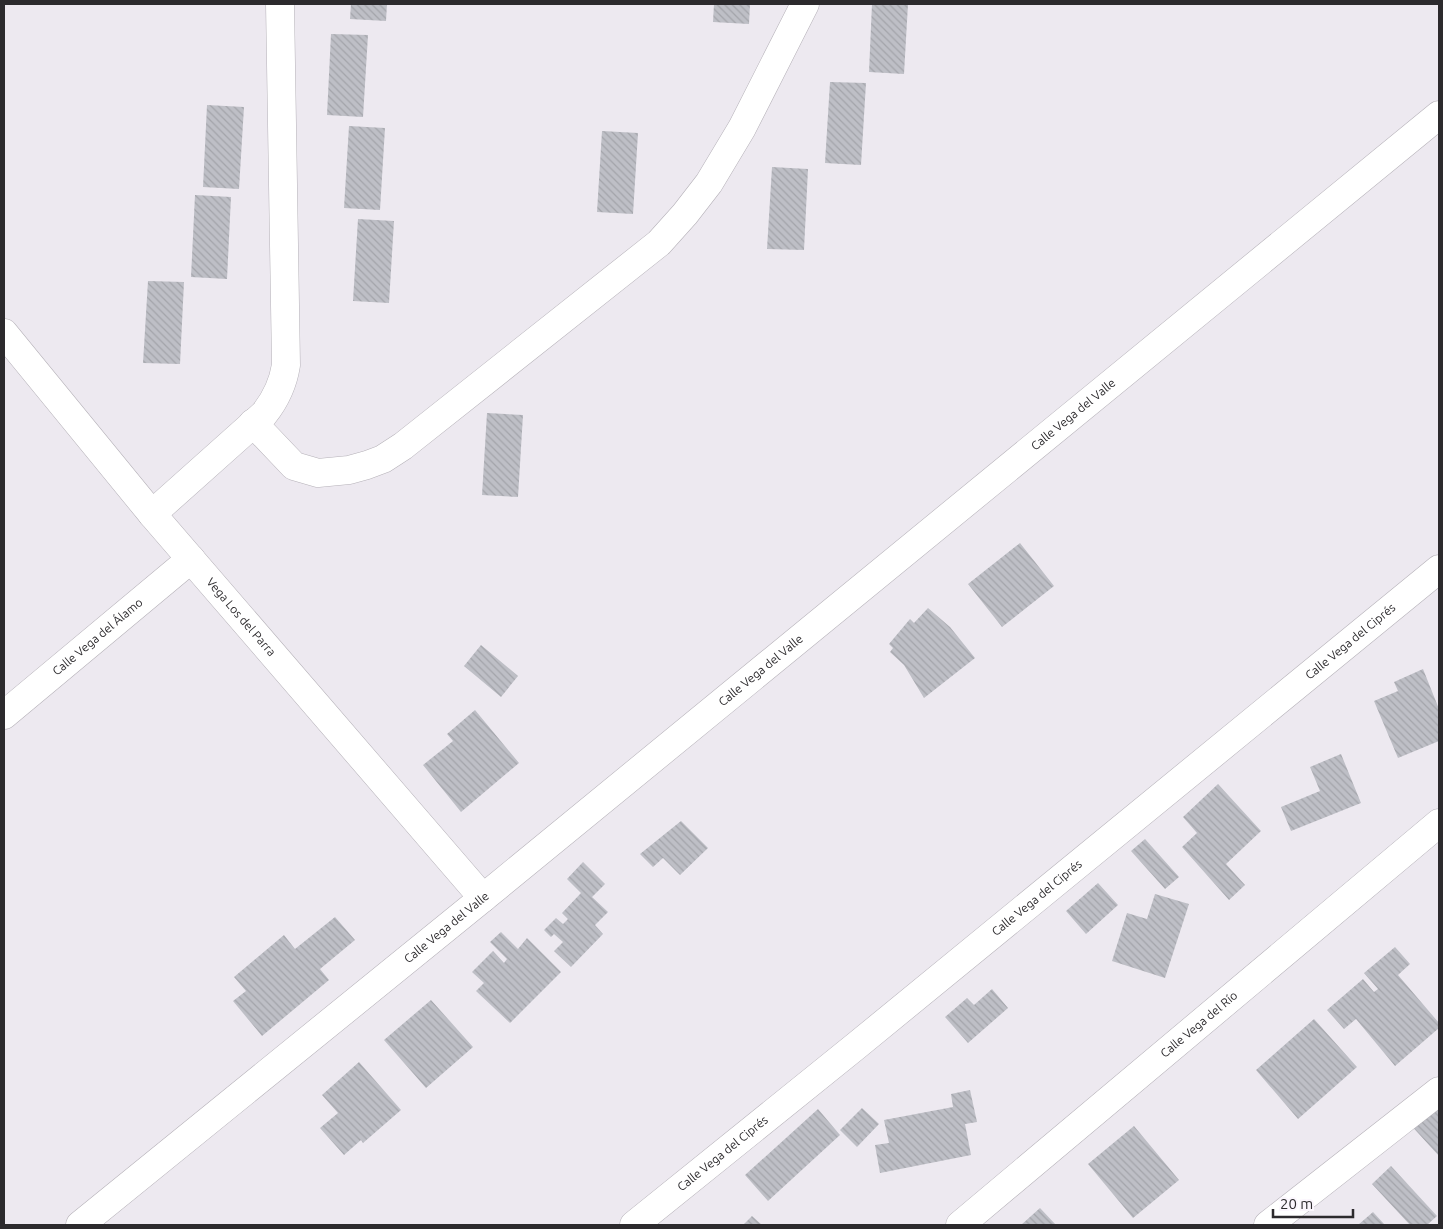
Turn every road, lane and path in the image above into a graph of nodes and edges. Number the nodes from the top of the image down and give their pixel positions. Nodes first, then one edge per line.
1 (280, 4) edge
2 (805, 4) edge
3 (1439, 115) edge
4 (4, 333) edge
5 (253, 424) junction
6 (152, 514) junction
7 (191, 559) junction
8 (1439, 569) edge
9 (4, 715) edge
10 (1439, 823) edge
11 (483, 898) junction
12 (1439, 1090) edge
13 (80, 1225) edge
14 (634, 1225) edge
15 (960, 1225) edge
16 (1268, 1225) edge

1 - 5 street
2 - 5 street
3 - 11 street, Calle Vega del Valle
4 - 6 street, Vega Los del Parra
5 - 6 street
6 - 7 street, Vega Los del Parra
7 - 9 street, Calle Vega del Álamo
7 - 11 street, Vega Los del Parra
8 - 14 street, Calle Vega del Ciprés
10 - 15 street, Calle Vega del Río
11 - 13 street, Calle Vega del Valle
12 - 16 street

